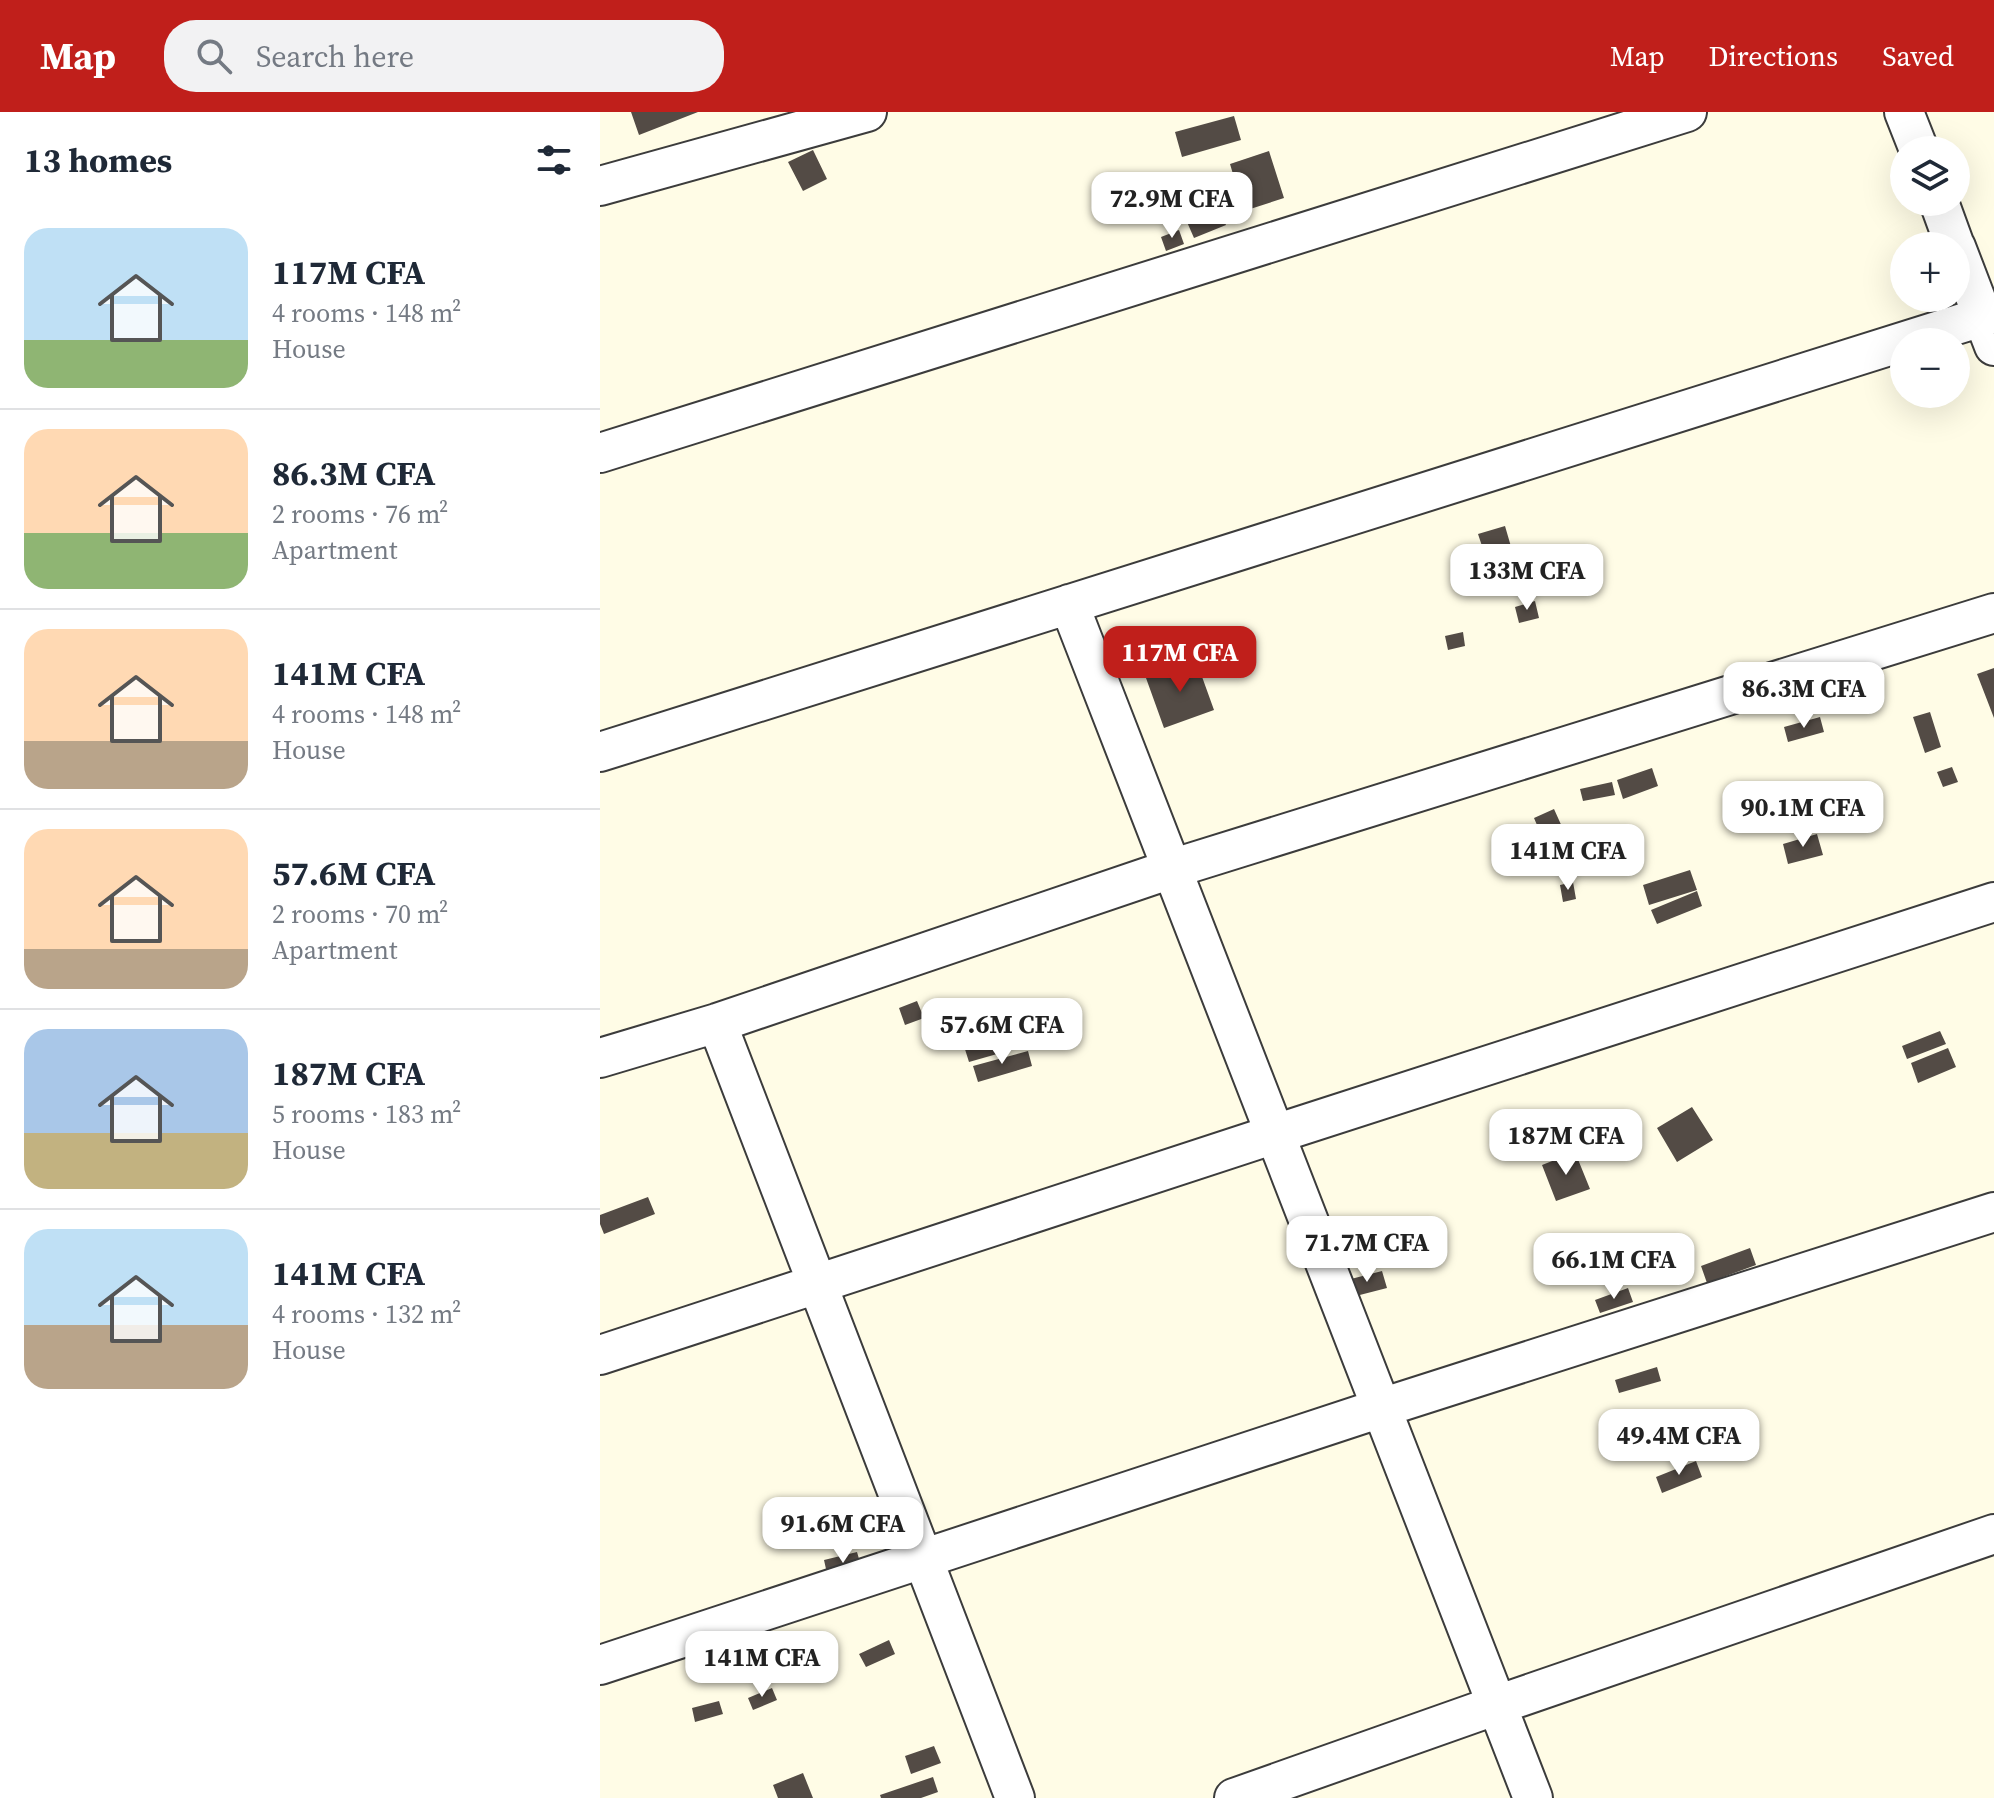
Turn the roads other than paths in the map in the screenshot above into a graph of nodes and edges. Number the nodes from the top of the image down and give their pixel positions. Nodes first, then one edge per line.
1 (867, 112) edge
2 (1687, 112) edge
3 (1904, 112) edge
4 (1913, 136) edge
5 (600, 186) edge
6 (1970, 279) edge
7 (1990, 325) edge
8 (600, 453) edge
9 (1069, 604) junction
10 (1994, 613) edge
11 (600, 752) edge
12 (1171, 869) junction
13 (1994, 902) edge
14 (717, 1023) junction
15 (600, 1058) edge
16 (1275, 1134) junction
17 (1994, 1212) edge
18 (817, 1283) junction
19 (600, 1355) edge
20 (1381, 1408) junction
21 (1994, 1534) edge
22 (923, 1558) junction
23 (600, 1665) edge
24 (1497, 1705) junction
25 (1015, 1798) edge
26 (1234, 1798) edge
27 (1533, 1798) edge

1 - 5 street
2 - 8 street
3 - 4 street
6 - 7 street
7 - 9 street
9 - 11 street
9 - 12 street
10 - 12 street
12 - 14 street
12 - 16 street
13 - 16 street
14 - 15 street
14 - 18 street
16 - 18 street
16 - 20 street
17 - 20 street
18 - 19 street
18 - 22 street
20 - 22 street
20 - 24 street
21 - 24 street
22 - 23 street
22 - 25 street
24 - 26 street
24 - 27 street

